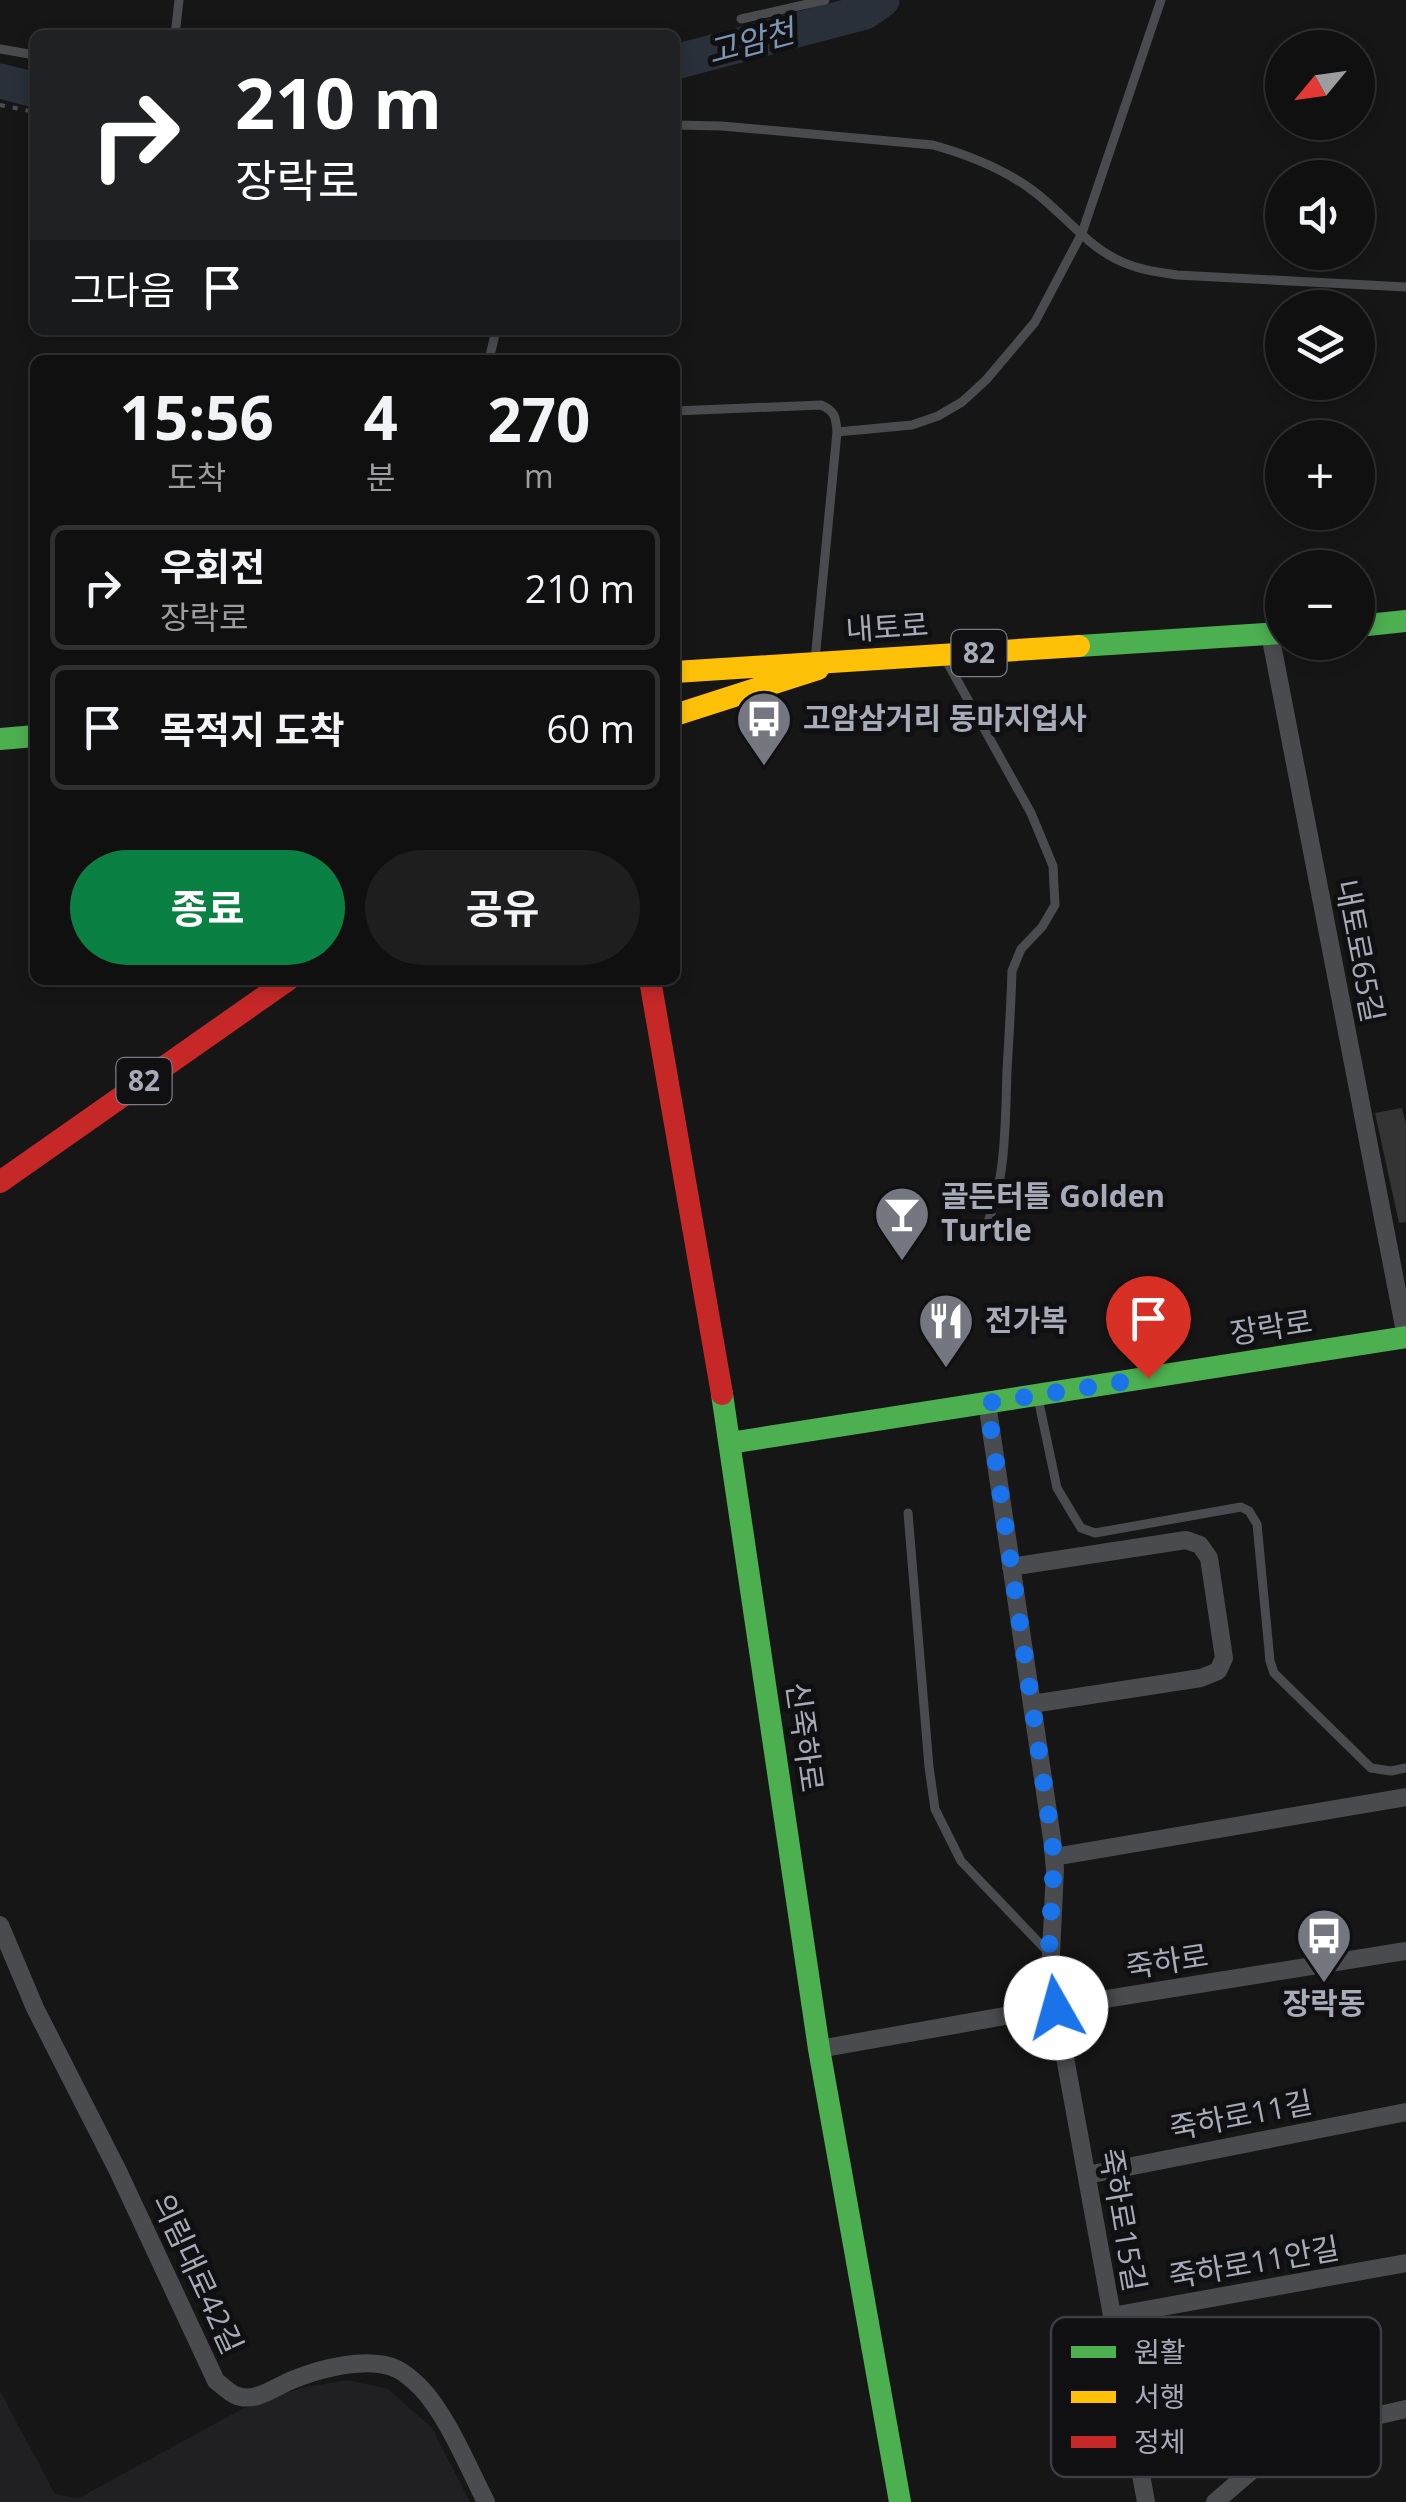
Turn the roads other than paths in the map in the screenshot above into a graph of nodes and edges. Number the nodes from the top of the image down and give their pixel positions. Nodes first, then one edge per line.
1 (179, 0) edge
2 (825, 0) edge
3 (1161, 0) edge
4 (741, 19) dead end
5 (176, 30) edge
6 (0, 49) edge
7 (30, 54) edge
8 (680, 125) edge
9 (1082, 233) junction
10 (1406, 287) edge
11 (680, 411) edge
12 (837, 432) junction
13 (1406, 621) edge
14 (1375, 624) edge
15 (1265, 635) edge
16 (943, 655) junction
17 (1281, 660) edge
18 (842, 661) junction
19 (815, 663) junction
20 (680, 672) edge
21 (680, 713) edge
22 (30, 737) edge
23 (0, 740) edge
24 (281, 985) edge
25 (651, 985) edge
26 (0, 1182) edge
27 (980, 1237) dead end
28 (1406, 1337) edge
29 (1037, 1395) junction
30 (987, 1403) junction
31 (730, 1443) junction
32 (908, 1513) dead end
33 (1012, 1567) junction
34 (1032, 1704) junction
35 (1406, 1768) edge
36 (1400, 1801) edge
37 (1054, 1858) junction
38 (0, 1925) edge
39 (1402, 1948) edge
40 (1050, 1954) junction
41 (1056, 2008) junction
42 (819, 2049) junction
43 (1406, 2112) edge
44 (1087, 2174) junction
45 (1406, 2263) edge
46 (1112, 2316) joint
47 (1406, 2409) edge
48 (1381, 2415) edge
49 (1141, 2477) edge
50 (1244, 2477) edge
51 (486, 2502) edge
52 (900, 2502) edge
53 (1146, 2502) edge
54 (1215, 2502) edge

1 - 5 lane
2 - 4 lane
3 - 9 lane
6 - 7 lane
8 - 9 lane
9 - 10 lane
9 - 12 lane
11 - 12 lane
12 - 19 lane
13 - 14 street
15 - 16 street, 내토로 / 82
16 - 18 street, 내토로 / 82
16 - 27 lane
17 - 28 street, 내토로65길
18 - 19 street, 내토로 / 82
18 - 21 street
19 - 20 street, 내토로 / 82
22 - 23 street
24 - 26 street, 82
25 - 31 street, 신죽하로
28 - 29 street, 장락로
29 - 30 street, 장락로
29 - 35 lane
30 - 31 street, 장락로
30 - 33 street, 죽하로15길
31 - 42 street, 신죽하로
32 - 40 lane
33 - 34 street, 죽하로15길
33 - 34 street
34 - 37 street, 죽하로15길
36 - 37 street
37 - 40 street, 죽하로15길
38 - 51 street, 의림대로42길
39 - 41 street, 죽하로
40 - 41 street, 죽하로15길
41 - 42 street, 죽하로
41 - 44 street, 죽하로15길
42 - 52 street, 신죽하로
43 - 44 street, 죽하로11길
44 - 46 street, 죽하로15길
45 - 46 street, 죽하로11안길
47 - 48 street
49 - 53 street, 죽하로15길
50 - 54 street

